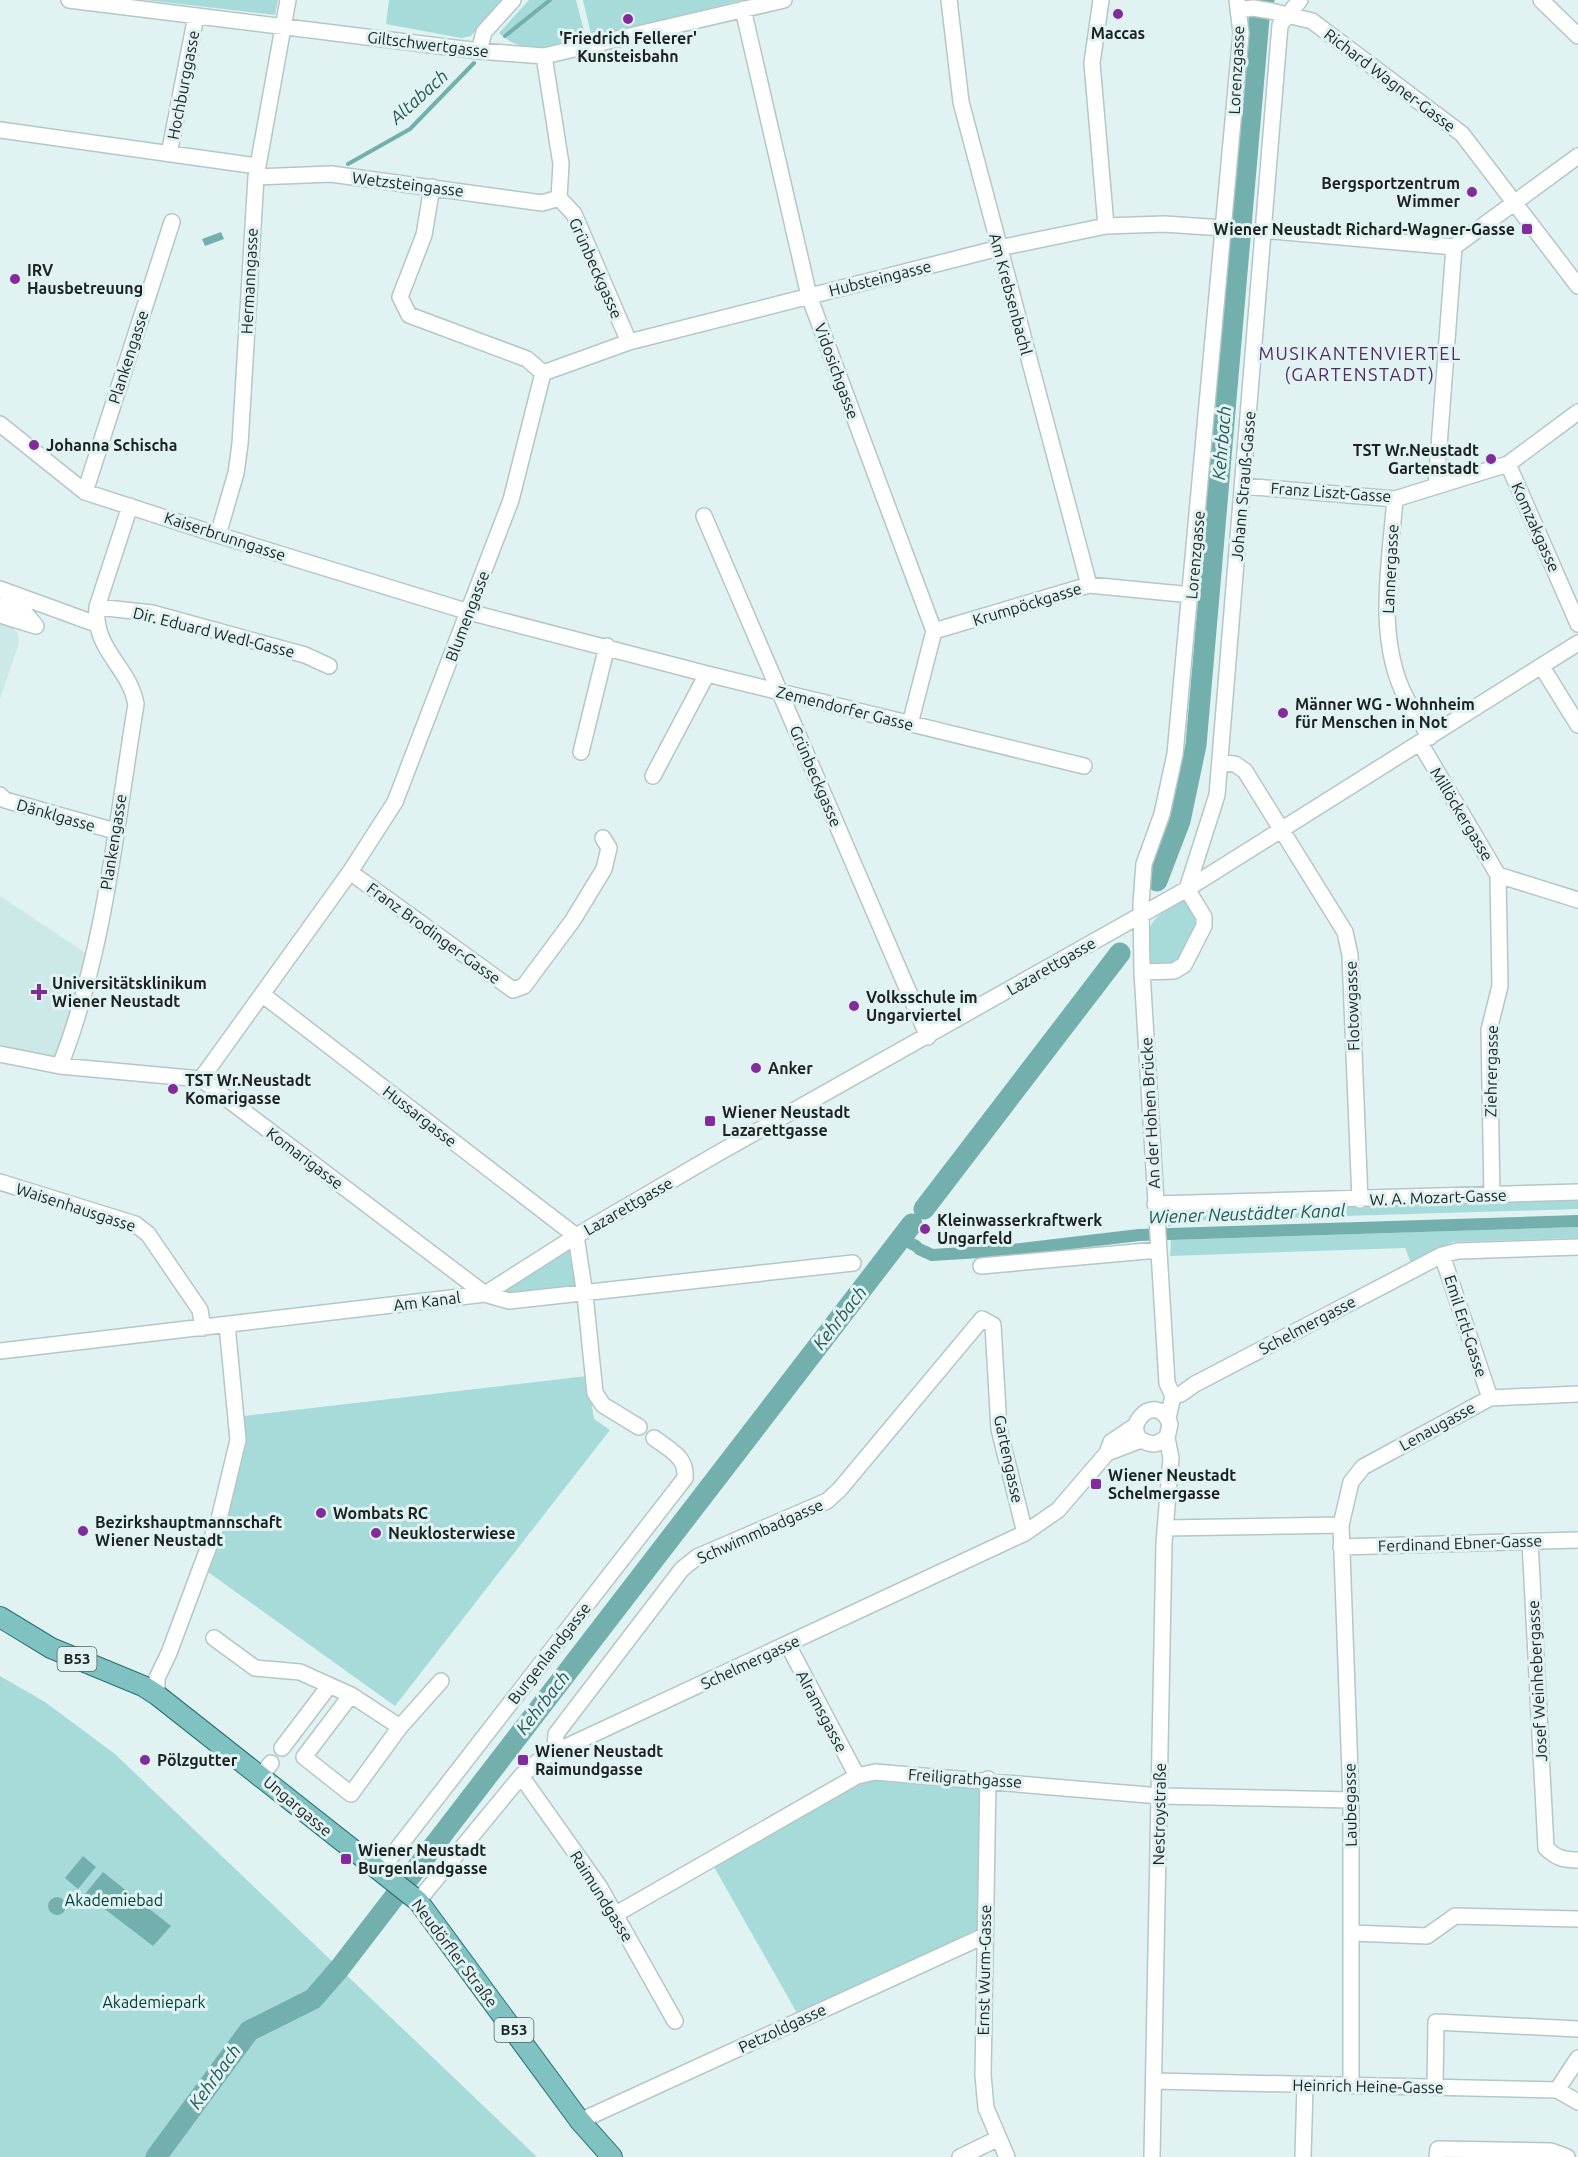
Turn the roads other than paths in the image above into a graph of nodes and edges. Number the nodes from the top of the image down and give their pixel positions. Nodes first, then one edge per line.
1 (69, 0) edge
2 (288, 0) edge
3 (513, 0) edge
4 (784, 0) edge
5 (949, 0) edge
6 (1101, 0) edge
7 (1300, 0) edge
8 (1541, 0) edge
9 (1243, 6) edge
10 (743, 9) junction
11 (1287, 14) junction
12 (196, 16) junction
13 (283, 26) junction
14 (1578, 36) edge
15 (479, 51) junction
16 (544, 56) junction
17 (0, 130) edge
18 (169, 154) junction
19 (1578, 156) edge
20 (256, 171) junction
21 (432, 187) junction
22 (559, 198) junction
23 (1517, 203) junction
24 (172, 222) dead end
25 (1106, 225) junction
26 (1224, 228) junction
27 (1263, 230) junction
28 (1454, 247) junction
29 (999, 248) junction
30 (1578, 286) edge
31 (809, 296) junction
32 (629, 342) junction
33 (543, 373) junction
34 (1578, 412) edge
35 (0, 424) edge
36 (1508, 464) junction
37 (1243, 486) junction
38 (1436, 486) junction
39 (84, 492) junction
40 (1395, 499) junction
41 (130, 506) junction
42 (704, 516) dead end
43 (218, 535) junction
44 (1089, 585) junction
45 (0, 589) edge
46 (1192, 595) junction
47 (0, 605) edge
48 (97, 607) junction
49 (470, 612) junction
50 (0, 615) edge
51 (96, 624) junction
52 (1578, 624) edge
53 (934, 631) junction
54 (1578, 644) edge
55 (608, 646) junction
56 (329, 666) dead end
57 (1542, 667) junction
58 (707, 674) junction
59 (779, 691) junction
60 (910, 724) junction
61 (1578, 725) edge
62 (1425, 740) junction
63 (581, 752) dead end
64 (1220, 763) junction
65 (1084, 766) dead end
66 (653, 776) dead end
67 (0, 795) edge
68 (1281, 830) junction
69 (115, 831) junction
70 (603, 838) dead end
71 (350, 872) junction
72 (1498, 875) junction
73 (1187, 889) junction
74 (1578, 900) edge
75 (1141, 916) junction
76 (1142, 972) junction
77 (263, 995) junction
78 (928, 1037) junction
79 (0, 1054) edge
80 (60, 1066) junction
81 (201, 1079) junction
82 (0, 1182) edge
83 (1578, 1192) edge
84 (1492, 1196) junction
85 (1359, 1200) junction
86 (1155, 1209) junction
87 (576, 1236) junction
88 (1578, 1247) edge
89 (1158, 1248) junction
90 (1442, 1255) junction
91 (853, 1263) dead end
92 (981, 1266) dead end
93 (485, 1294) junction
94 (585, 1295) junction
95 (982, 1319) joint
96 (227, 1325) junction
97 (203, 1328) junction
98 (0, 1351) edge
99 (1170, 1389) junction
100 (1578, 1394) edge
101 (1490, 1398) junction
102 (1161, 1414) junction
103 (634, 1424) dead end
104 (1149, 1437) junction
105 (654, 1438) dead end
106 (1341, 1525) junction
107 (1165, 1528) junction
108 (1025, 1533) junction
109 (1578, 1540) edge
110 (1530, 1541) junction
111 (1341, 1546) junction
112 (0, 1617) edge
113 (214, 1638) dead end
114 (788, 1645) junction
115 (441, 1681) dead end
116 (329, 1686) junction
117 (157, 1695) junction
118 (351, 1695) junction
119 (400, 1726) junction
120 (282, 1748) dead end
121 (555, 1752) junction
122 (521, 1776) junction
123 (857, 1776) junction
124 (988, 1779) junction
125 (1160, 1796) junction
126 (1351, 1800) junction
127 (1578, 1860) edge
128 (380, 1871) junction
129 (407, 1892) junction
130 (616, 1914) junction
131 (1578, 1919) edge
132 (1353, 1933) junction
133 (984, 1936) junction
134 (675, 2021) dead end
135 (1578, 2029) edge
136 (1578, 2058) edge
137 (1154, 2081) junction
138 (1305, 2086) junction
139 (1351, 2086) junction
140 (1435, 2087) junction
141 (1557, 2090) junction
142 (1578, 2102) edge
143 (580, 2121) junction
144 (999, 2138) junction
145 (1438, 2153) edge
146 (612, 2157) edge
147 (960, 2157) edge
148 (1007, 2157) edge
149 (1152, 2157) edge
150 (1303, 2157) edge
151 (1567, 2157) edge

1 - 12 street, Giltschwertgasse
2 - 13 street, Hermanngasse
3 - 15 street
4 - 10 street, Giltschwertgasse
5 - 29 street, Am Krebsenbachl
6 - 25 street
7 - 11 street, Johann Strauß-Gasse
8 - 14 street
9 - 11 street, Richard Wagner-Gasse
9 - 26 street, Lorenzgasse
10 - 16 street, Giltschwertgasse
10 - 31 street, Vidosichgasse
11 - 23 street, Richard Wagner-Gasse
11 - 27 street, Johann Strauß-Gasse
12 - 13 street, Giltschwertgasse
12 - 18 street, Hochburggasse
13 - 15 street, Giltschwertgasse
13 - 20 street, Hermanngasse
15 - 16 street, Giltschwertgasse
16 - 22 street, Grünbeckgasse
17 - 18 street, Wetzsteingasse
18 - 20 street, Wetzsteingasse
19 - 23 street
20 - 21 street, Wetzsteingasse
20 - 43 street, Hermanngasse
21 - 22 street, Wetzsteingasse
21 - 33 street
22 - 32 street, Grünbeckgasse
23 - 28 street
23 - 30 street, Richard Wagner-Gasse
24 - 39 street, Plankengasse
25 - 26 street, Hubsteingasse
25 - 29 street, Hubsteingasse
26 - 46 street, Lorenzgasse
27 - 28 street
27 - 37 street, Johann Strauß-Gasse
28 - 38 street
29 - 31 street, Hubsteingasse
29 - 44 street, Am Krebsenbachl
31 - 32 street, Hubsteingasse
31 - 53 street, Vidosichgasse
32 - 33 street, Hubsteingasse
33 - 49 street, Blumengasse
34 - 36 street, Franz Liszt-Gasse
35 - 39 street, Kaiserbrunngasse
36 - 38 street, Franz Liszt-Gasse
36 - 52 street, Komzakgasse
37 - 40 street, Franz Liszt-Gasse
37 - 64 street, Johann Strauß-Gasse
38 - 40 street, Franz Liszt-Gasse
39 - 41 street, Kaiserbrunngasse
40 - 62 street, Lannergasse
41 - 43 street, Kaiserbrunngasse
41 - 48 street, Plankengasse
42 - 59 street, Grünbeckgasse
43 - 49 street, Kaiserbrunngasse
44 - 46 street, Krumpöckgasse
44 - 53 street, Krumpöckgasse
45 - 51 street
46 - 75 street, Lorenzgasse
47 - 50 street
48 - 51 street, Plankengasse
48 - 56 street, Dir. Eduard Wedl-Gasse
49 - 55 street, Zemendorfer Gasse
49 - 71 street, Blumengasse
51 - 69 street, Plankengasse
53 - 60 street
54 - 57 street, Lazarettgasse
55 - 58 street, Zemendorfer Gasse
55 - 63 street
57 - 61 street
57 - 62 street, Lazarettgasse
58 - 59 street, Zemendorfer Gasse
58 - 66 street
59 - 60 street, Zemendorfer Gasse
59 - 78 street, Grünbeckgasse
60 - 65 street, Zemendorfer Gasse
62 - 68 street, Lazarettgasse
62 - 72 street, Millöckergasse
64 - 68 street
64 - 73 street, Johann Strauß-Gasse
67 - 69 street, Dänklgasse
68 - 73 street, Lazarettgasse
68 - 85 street, Flotowgasse
69 - 80 street, Plankengasse
70 - 71 street, Franz Brodinger-Gasse
71 - 77 street, Blumengasse
72 - 74 street, Millöckergasse
72 - 84 street, Ziehrergasse
73 - 75 street, Lazarettgasse
73 - 76 street
75 - 76 street, An der Hohen Brücke
75 - 78 street, Lazarettgasse
76 - 86 street, An der Hohen Brücke
77 - 81 street, Blumengasse
77 - 87 street, Hussargasse
78 - 87 street, Lazarettgasse
79 - 80 street
80 - 81 street
81 - 93 street, Komarigasse
82 - 97 street, Waisenhausgasse
83 - 84 street, W. A. Mozart-Gasse
84 - 85 street, W. A. Mozart-Gasse
85 - 86 street, W. A. Mozart-Gasse
86 - 89 street, An der Hohen Brücke
87 - 93 street, Lazarettgasse
87 - 94 street
88 - 90 street, Schelmergasse
89 - 92 street
89 - 99 street, An der Hohen Brücke
90 - 99 street, Schelmergasse
90 - 101 street, Emil Ertl-Gasse
91 - 94 street, Am Kanal
93 - 94 street, Am Kanal
93 - 96 street, Am Kanal
94 - 103 street
95 - 108 street, Gartengasse
95 - 121 street, Schwimmbadgasse
96 - 97 street, Am Kanal
96 - 117 street
97 - 98 street, Am Kanal
99 - 102 street, An der Hohen Brücke
100 - 101 street, Lenaugasse
101 - 106 street, Lenaugasse
102 - 104 street, Nestroystraße
102 - 104 street
104 - 107 street, Nestroystraße
104 - 108 street, Schelmergasse
105 - 128 street, Burgenlandgasse
106 - 107 street
106 - 111 street, Laubegasse
107 - 125 street, Nestroystraße
108 - 114 street, Schelmergasse
109 - 110 street, Ferdinand Ebner-Gasse
110 - 111 street, Ferdinand Ebner-Gasse
110 - 127 street, Josef Weinhebergasse
111 - 126 street, Laubegasse
112 - 117 main road, Ungargasse / B53
113 - 116 street
114 - 121 street, Schelmergasse
114 - 123 street, Alramsgasse
115 - 119 street
116 - 118 street
116 - 120 street
117 - 128 main road, Ungargasse / B53
118 - 119 street
118 - 119 street
121 - 122 street, Schelmergasse
122 - 129 street, Schelmergasse
122 - 130 street, Raimundgasse
123 - 124 street, Freiligrathgasse
123 - 130 street, Freiligrathgasse
124 - 125 street, Freiligrathgasse
124 - 133 street, Ernst Wurm-Gasse
125 - 126 street, Freiligrathgasse
125 - 137 street, Nestroystraße
126 - 132 street, Laubegasse
128 - 129 main road, Ungargasse / B53
129 - 143 main road, Neudörfler Straße / B53
130 - 134 street, Raimundgasse
131 - 132 street
132 - 139 street, Laubegasse
133 - 143 street, Petzoldgasse
133 - 144 street, Ernst Wurm-Gasse
135 - 140 street
136 - 141 street
137 - 138 street, Heinrich Heine-Gasse
137 - 149 street, Nestroystraße
138 - 139 street, Heinrich Heine-Gasse
138 - 150 street
139 - 140 street, Heinrich Heine-Gasse
140 - 141 street, Heinrich Heine-Gasse
141 - 142 street, Heinrich Heine-Gasse
143 - 146 main road, Neudörfler Straße / B53
144 - 147 street
144 - 148 street, Ernst Wurm-Gasse
145 - 151 street

